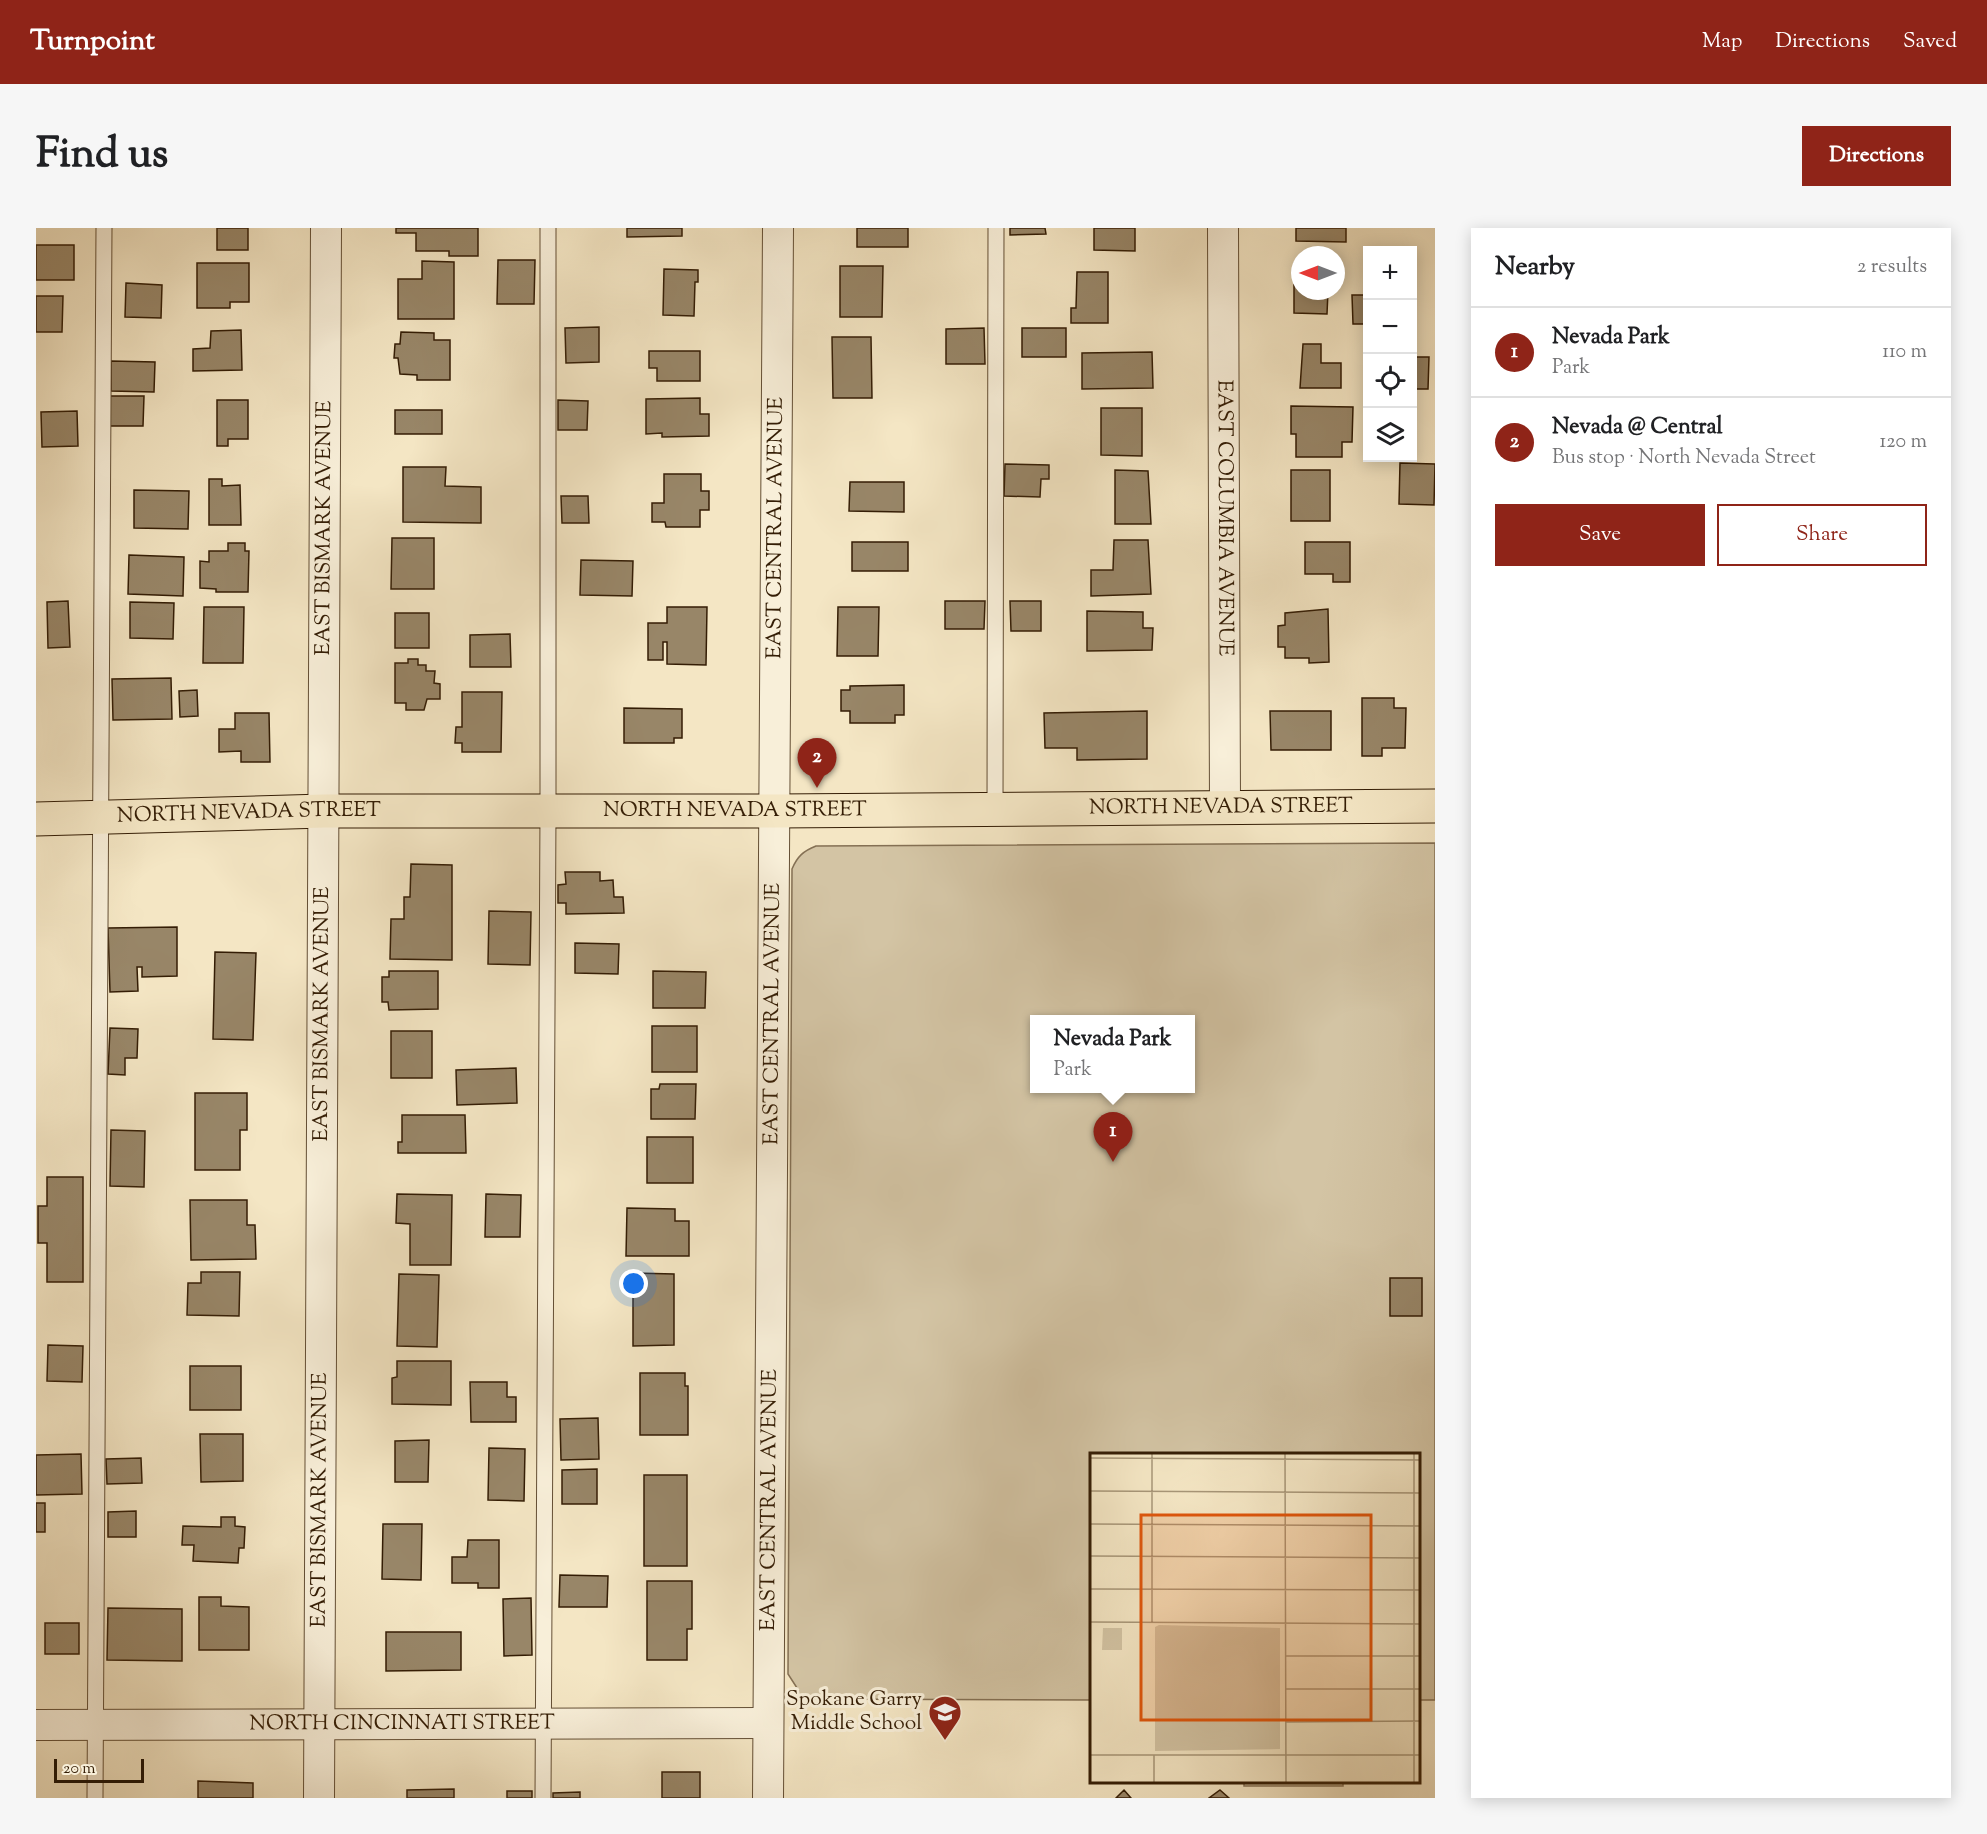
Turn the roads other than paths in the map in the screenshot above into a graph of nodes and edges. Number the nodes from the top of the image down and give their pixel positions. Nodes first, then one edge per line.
1 (104, 228) edge
2 (326, 228) edge
3 (548, 228) edge
4 (778, 228) edge
5 (996, 228) edge
6 (1223, 228) edge
7 (1224, 806) junction
8 (1435, 806) edge
9 (995, 809) junction
10 (324, 811) junction
11 (548, 811) junction
12 (776, 811) junction
13 (36, 819) edge
14 (100, 819) junction
15 (768, 1723) junction
16 (319, 1724) junction
17 (543, 1724) junction
18 (36, 1725) edge
19 (95, 1725) junction
20 (95, 1798) edge
21 (319, 1798) edge
22 (543, 1798) edge
23 (768, 1798) edge

1 - 14 lane
2 - 10 street, EAST BISMARK AVENUE
3 - 11 lane
4 - 12 street, EAST CENTRAL AVENUE
5 - 9 lane
6 - 7 street, EAST COLUMBIA AVENUE
7 - 8 main road, NORTH NEVADA STREET
7 - 9 main road, NORTH NEVADA STREET
9 - 12 main road, NORTH NEVADA STREET
10 - 11 main road, NORTH NEVADA STREET
10 - 14 main road, NORTH NEVADA STREET
10 - 16 street, EAST BISMARK AVENUE
11 - 12 main road, NORTH NEVADA STREET
11 - 17 lane
12 - 15 street, EAST CENTRAL AVENUE
13 - 14 main road, NORTH NEVADA STREET
14 - 19 lane
15 - 17 street, NORTH CINCINNATI STREET
15 - 23 street, EAST CENTRAL AVENUE
16 - 17 street, NORTH CINCINNATI STREET
16 - 19 street, NORTH CINCINNATI STREET
16 - 21 street, EAST BISMARK AVENUE
17 - 22 lane
18 - 19 street, NORTH CINCINNATI STREET
19 - 20 lane

